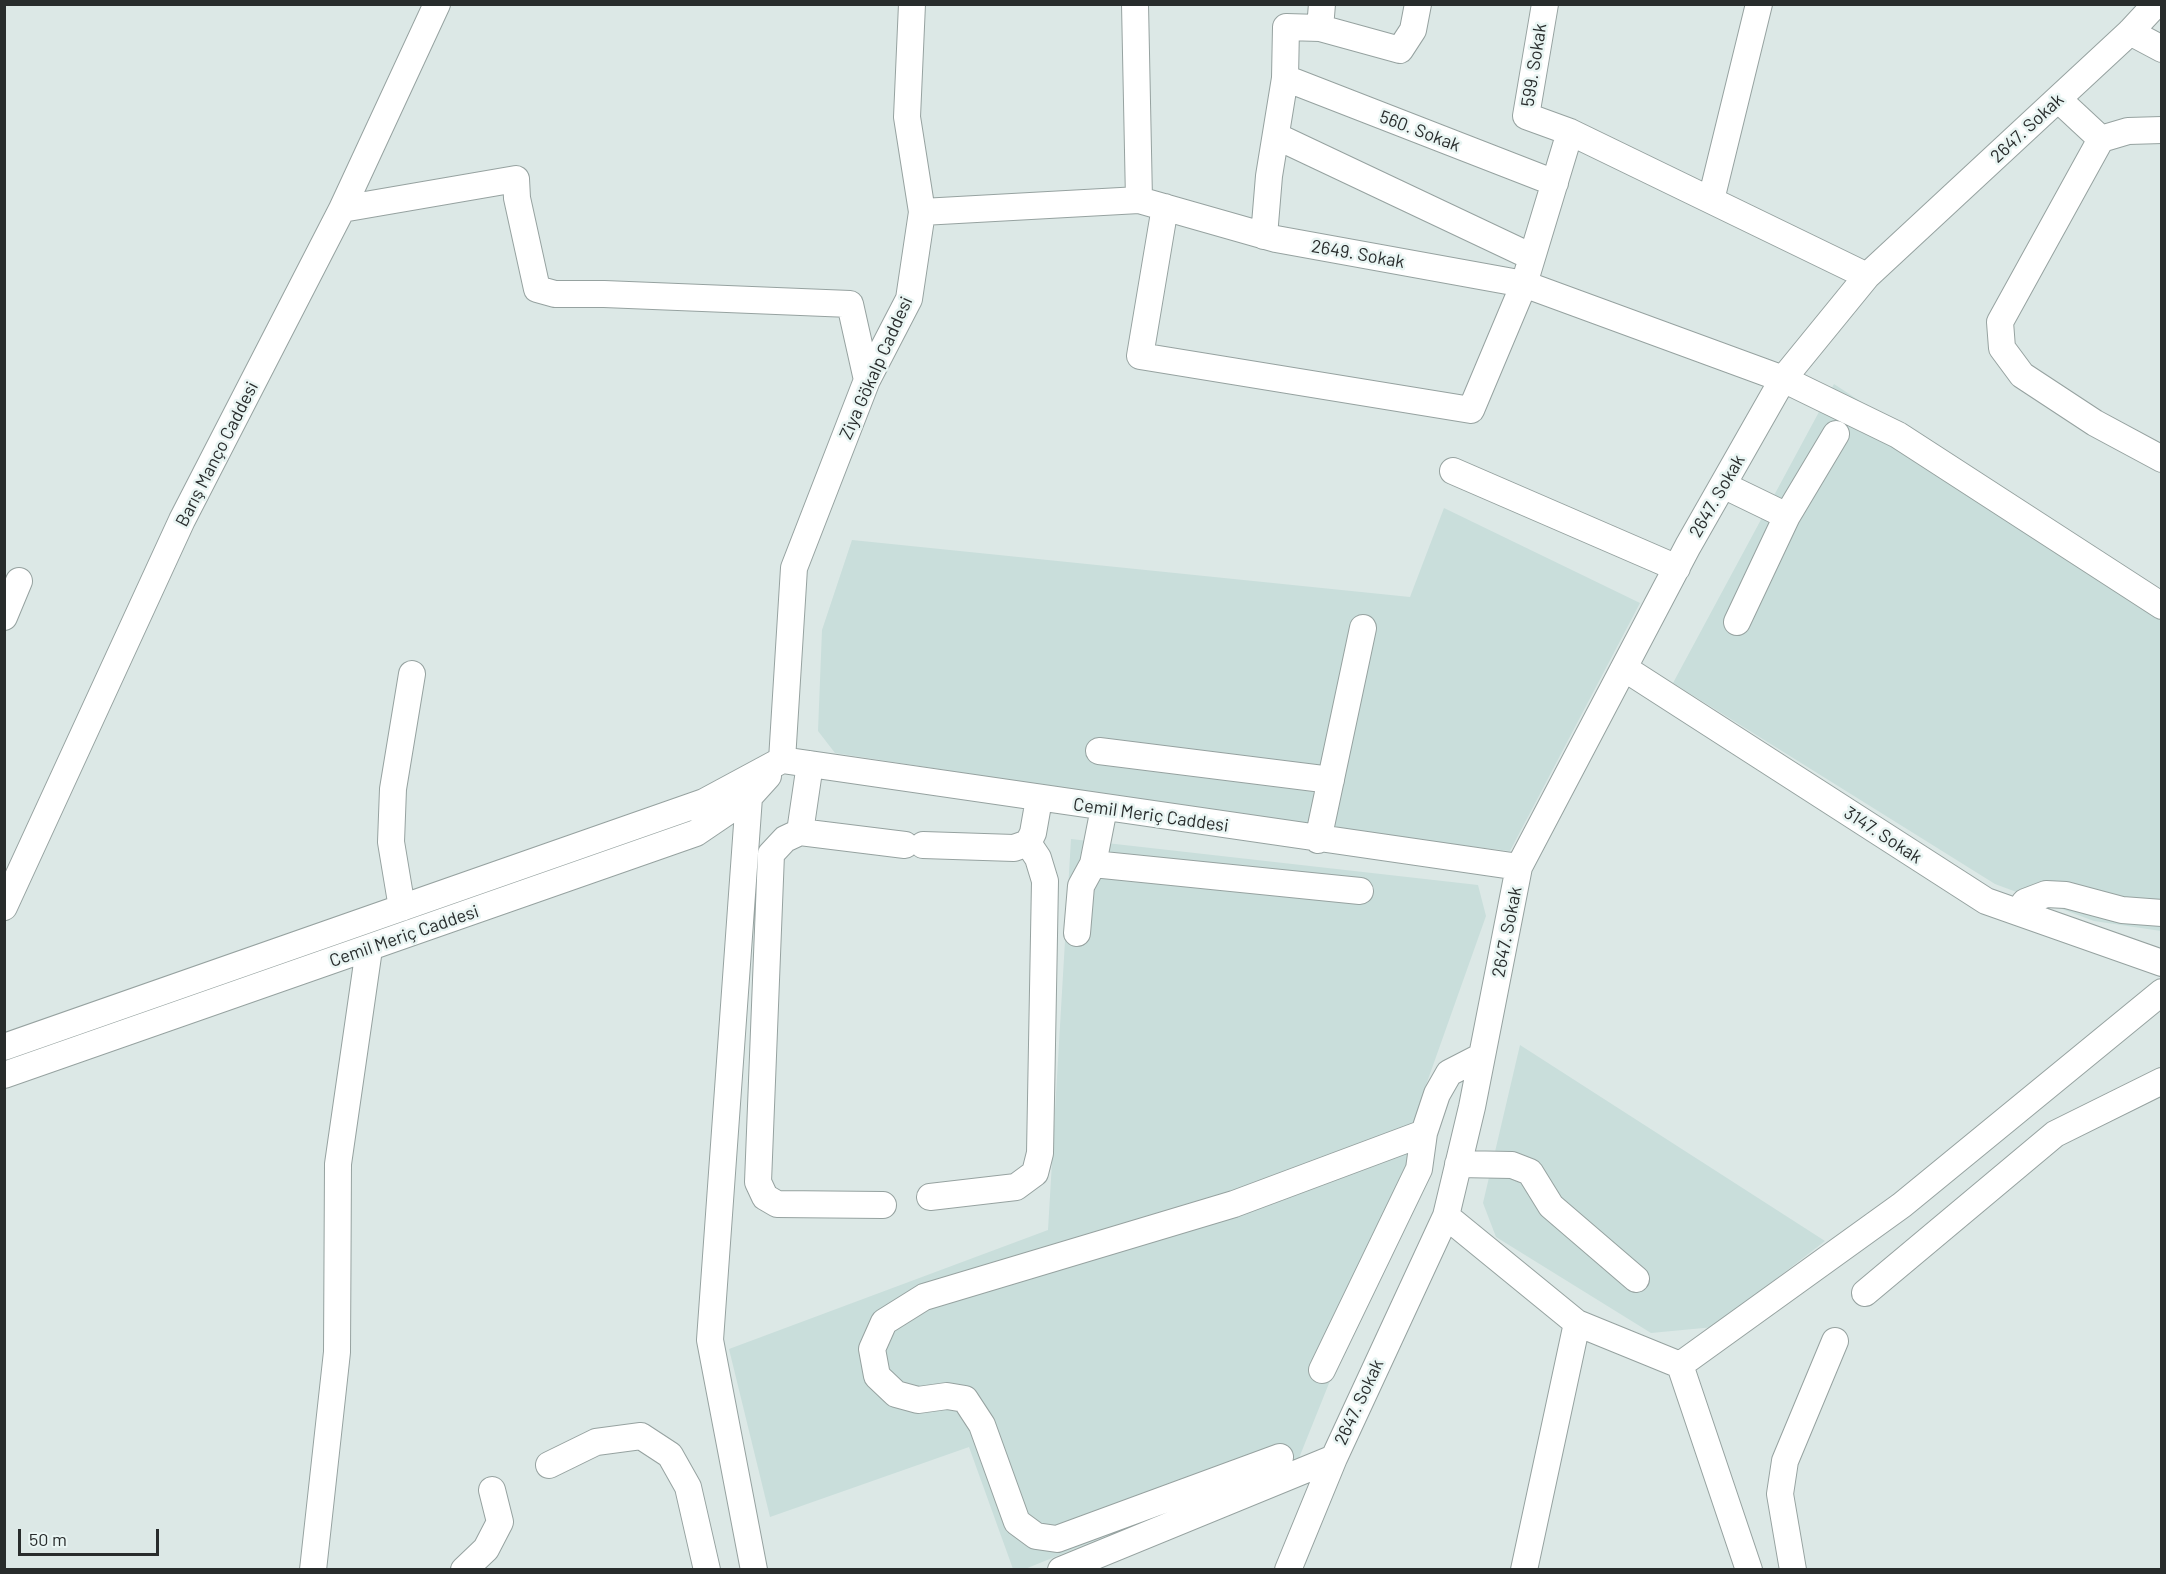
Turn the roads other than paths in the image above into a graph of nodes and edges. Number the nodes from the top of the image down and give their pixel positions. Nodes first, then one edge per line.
1 (437, 4) edge
2 (912, 4) edge
3 (1135, 4) edge
4 (1418, 4) edge
5 (1545, 4) edge
6 (1759, 4) edge
7 (2156, 4) edge
8 (1321, 16) edge
9 (2130, 32) junction
10 (2162, 49) edge
11 (1285, 78) junction
12 (2058, 99) junction
13 (2162, 130) edge
14 (1570, 132) junction
15 (1276, 136) junction
16 (2101, 140) junction
17 (1555, 183) junction
18 (1139, 200) junction
19 (1711, 200) junction
20 (1165, 207) junction
21 (342, 209) junction
22 (922, 212) junction
23 (1264, 236) junction
24 (1532, 257) junction
25 (1867, 276) junction
26 (1524, 284) junction
27 (867, 380) junction
28 (1783, 380) junction
29 (1836, 434) dead end
30 (2162, 459) edge
31 (1453, 471) dead end
32 (1724, 485) junction
33 (1786, 516) junction
34 (1677, 568) junction
35 (19, 581) dead end
36 (2162, 606) edge
37 (4, 617) edge
38 (1737, 622) dead end
39 (1363, 628) dead end
40 (1624, 668) junction
41 (412, 674) dead end
42 (1099, 751) dead end
43 (782, 760) junction
44 (810, 764) junction
45 (1331, 780) junction
46 (749, 798) junction
47 (1039, 799) junction
48 (1104, 808) junction
49 (800, 832) junction
50 (1318, 840) junction
51 (1028, 843) junction
52 (1093, 864) junction
53 (1520, 867) junction
54 (1360, 891) dead end
55 (4, 907) edge
56 (402, 908) junction
57 (2018, 912) junction
58 (2162, 913) edge
59 (1077, 933) dead end
60 (369, 949) junction
61 (2162, 963) edge
62 (2162, 992) edge
63 (4, 1047) edge
64 (1482, 1056) junction
65 (4, 1075) edge
66 (2162, 1081) edge
67 (1424, 1133) junction
68 (1458, 1164) junction
69 (930, 1197) dead end
70 (883, 1205) dead end
71 (1446, 1216) junction
72 (1636, 1279) dead end
73 (1865, 1293) dead end
74 (1577, 1323) junction
75 (1835, 1341) dead end
76 (1680, 1365) junction
77 (1322, 1370) dead end
78 (1280, 1457) dead end
79 (1334, 1458) junction
80 (549, 1465) dead end
81 (492, 1490) dead end
82 (313, 1569) edge
83 (464, 1569) edge
84 (707, 1569) edge
85 (754, 1569) edge
86 (1061, 1569) edge
87 (1288, 1569) edge
88 (1524, 1569) edge
89 (1749, 1569) edge
90 (1793, 1569) edge

1 - 21 street, Barış Manço Caddesi
2 - 22 street, Ziya Gökalp Caddesi
3 - 18 street
4 - 8 street
5 - 14 street, 599. Sokak
6 - 19 street
7 - 9 street, 2647. Sokak
8 - 11 street
9 - 10 street
9 - 12 street, 2647. Sokak
11 - 15 street
11 - 17 street, 560. Sokak
12 - 16 street
12 - 25 street, 2647. Sokak
13 - 16 street
14 - 17 street
14 - 19 street
15 - 23 street
15 - 24 street
16 - 30 street
17 - 24 street
18 - 20 street, 2649. Sokak
18 - 22 street, 2649. Sokak
19 - 25 street
20 - 23 street, 2649. Sokak
20 - 26 street
21 - 27 street
21 - 55 street, Barış Manço Caddesi
22 - 27 street, Ziya Gökalp Caddesi
23 - 26 street, 2649. Sokak
24 - 26 street
25 - 28 street, 2647. Sokak
26 - 28 street, 2649. Sokak
27 - 43 street, Ziya Gökalp Caddesi
28 - 32 street, 2647. Sokak
28 - 36 street, 2649. Sokak
29 - 33 street
31 - 34 street
32 - 33 street
32 - 34 street, 2647. Sokak
33 - 38 street
34 - 40 street, 2647. Sokak
35 - 37 street
39 - 45 street
40 - 53 street, 2647. Sokak
40 - 57 street, 3147. Sokak
41 - 56 street
42 - 45 street
43 - 44 street, Cemil Meriç Caddesi
43 - 46 street, Cemil Meriç Caddesi
43 - 56 street, Cemil Meriç Caddesi
44 - 47 street, Cemil Meriç Caddesi
44 - 49 street
45 - 50 street
46 - 60 street, Cemil Meriç Caddesi
46 - 85 street
47 - 48 street, Cemil Meriç Caddesi
47 - 51 street
48 - 50 street, Cemil Meriç Caddesi
48 - 52 street
49 - 51 street
49 - 70 street
50 - 53 street, Cemil Meriç Caddesi
51 - 69 street
52 - 54 street
52 - 59 street
53 - 64 street, 2647. Sokak
56 - 63 street, Cemil Meriç Caddesi
57 - 58 street
57 - 61 street, 3147. Sokak
60 - 65 street, Cemil Meriç Caddesi
60 - 82 street
62 - 76 street
64 - 67 street
64 - 68 street, 2647. Sokak
66 - 73 street
67 - 77 street
67 - 78 street
68 - 71 street, 2647. Sokak
68 - 72 street
71 - 74 street
71 - 79 street, 2647. Sokak
74 - 76 street
74 - 88 street
75 - 90 street
76 - 89 street
79 - 86 street
79 - 87 street, 2647. Sokak
80 - 84 street
81 - 83 street

